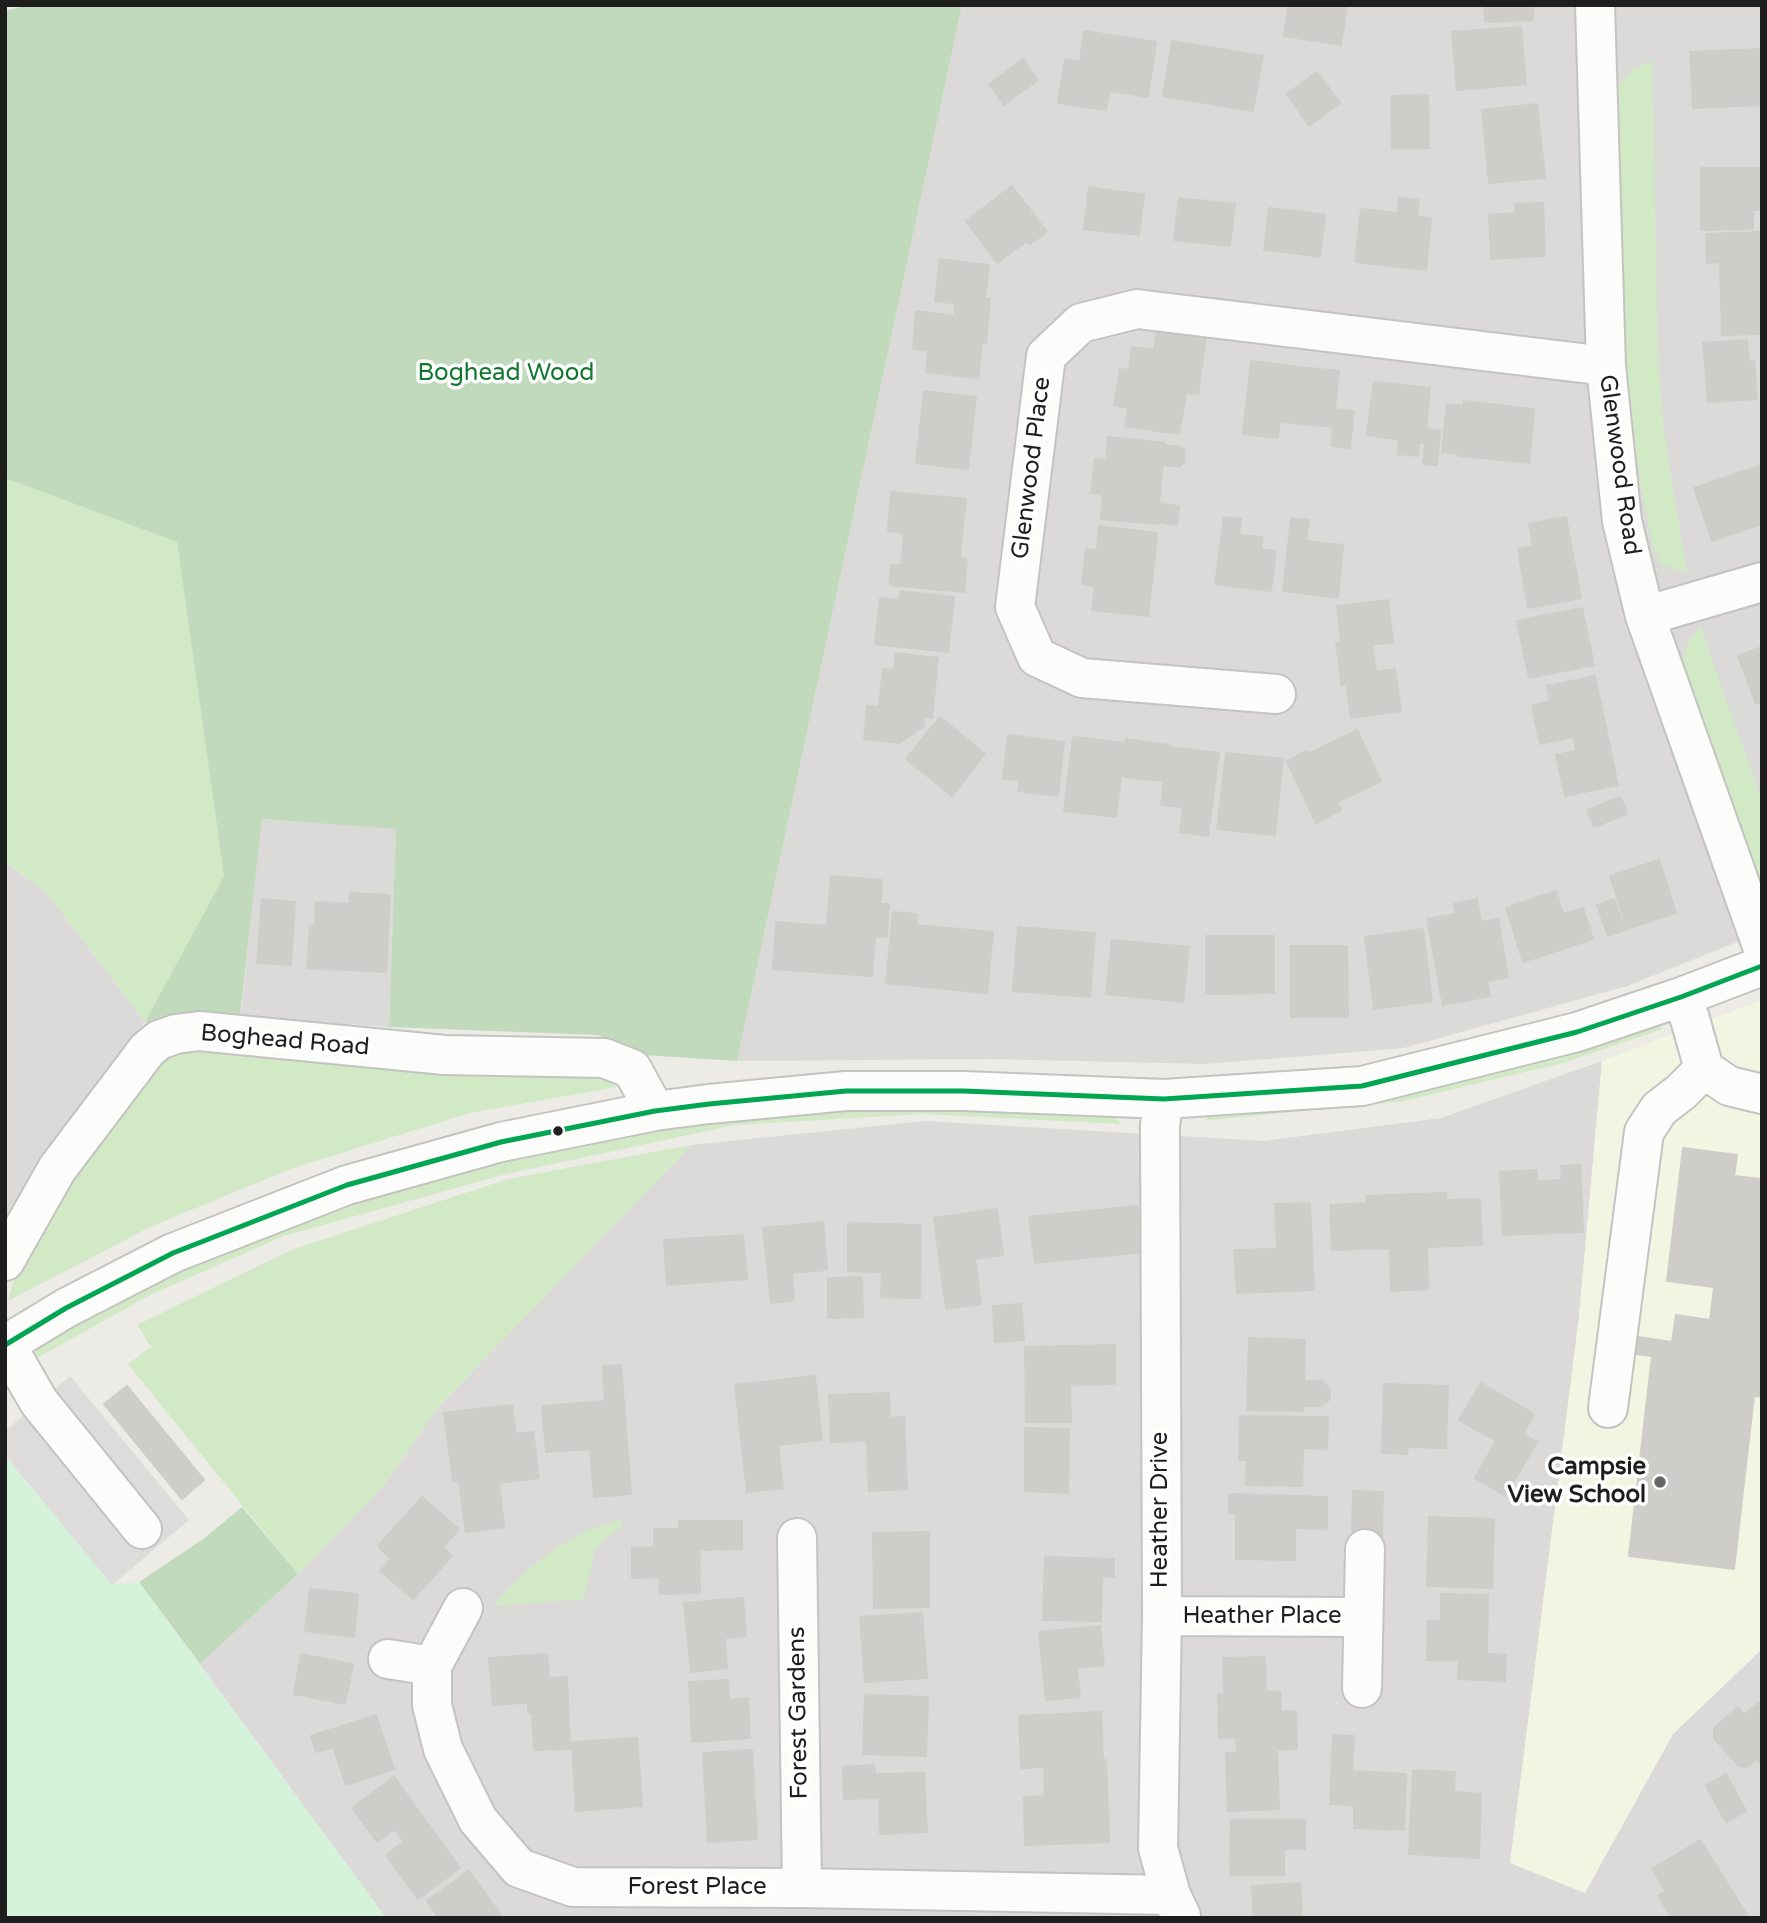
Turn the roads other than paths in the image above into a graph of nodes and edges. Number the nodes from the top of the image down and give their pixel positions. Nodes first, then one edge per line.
1 (1595, 5) edge
2 (1606, 366) junction
3 (1762, 582) edge
4 (1645, 616) junction
5 (1276, 694) dead end
6 (1762, 946) edge
7 (1762, 965) edge
8 (1681, 997) junction
9 (1704, 1069) junction
10 (1762, 1094) edge
11 (1164, 1098) junction
12 (656, 1111) junction
13 (5, 1261) edge
14 (5, 1344) edge
15 (1608, 1408) dead end
16 (142, 1529) dead end
17 (797, 1538) dead end
18 (1366, 1549) dead end
19 (463, 1608) dead end
20 (1162, 1616) junction
21 (1363, 1617) junction
22 (387, 1659) dead end
23 (432, 1666) junction
24 (1362, 1688) dead end
25 (802, 1888) junction
26 (1176, 1907) edge

1 - 2 street, Glenwood Road
2 - 4 street, Glenwood Road
2 - 5 street, Glenwood Place
3 - 4 street
4 - 6 street, Glenwood Road
7 - 8 street
8 - 9 street
8 - 11 street
9 - 10 street
9 - 15 street
11 - 12 street
11 - 20 street, Heather Drive
12 - 13 street, Boghead Road
12 - 14 street
14 - 16 street
17 - 25 street, Forest Gardens
18 - 21 street, Heather Place
19 - 23 street, Forest Place
20 - 21 street, Heather Place
20 - 26 street, Heather Drive
21 - 24 street, Heather Place
22 - 23 street
23 - 25 street, Forest Place
25 - 26 street, Forest Place

